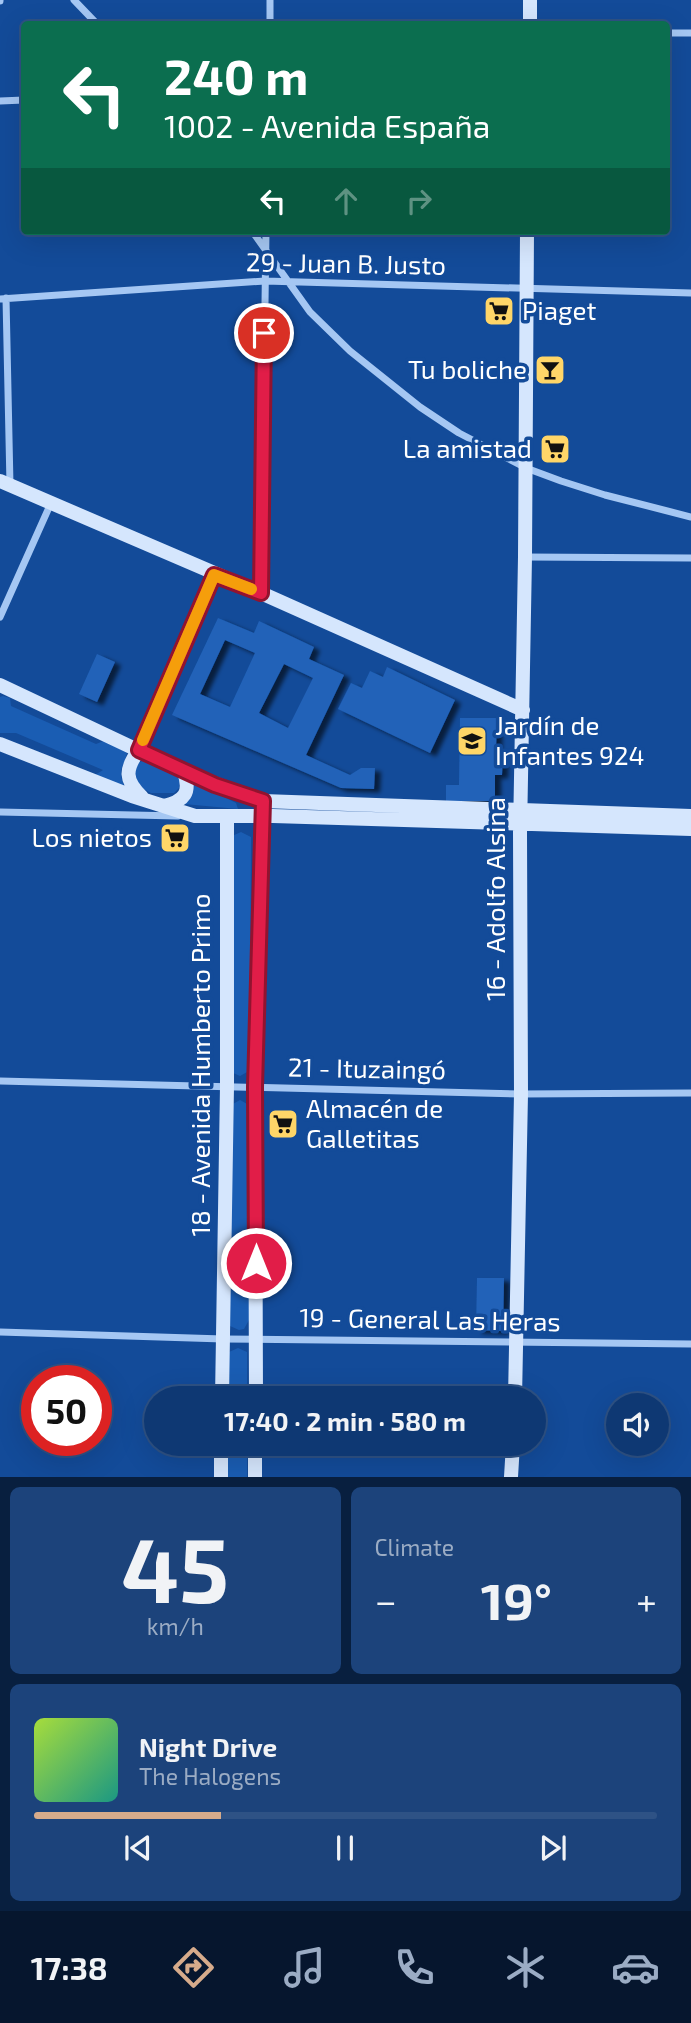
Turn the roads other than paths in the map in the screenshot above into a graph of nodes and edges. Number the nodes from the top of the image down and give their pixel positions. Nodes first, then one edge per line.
1 (74, 0) edge
2 (270, 0) edge
3 (530, 0) edge
4 (94, 21) edge
5 (270, 21) edge
6 (530, 21) edge
7 (670, 33) edge
8 (691, 33) edge
9 (21, 100) edge
10 (0, 101) edge
11 (255, 235) edge
12 (266, 235) edge
13 (527, 235) edge
14 (265, 248) junction
15 (265, 281) junction
16 (290, 281) junction
17 (526, 288) junction
18 (691, 293) edge
19 (3, 299) edge
20 (526, 468) junction
21 (5, 484) edge
22 (51, 503) junction
23 (691, 517) edge
24 (525, 558) junction
25 (691, 558) edge
26 (214, 575) junction
27 (261, 593) junction
28 (0, 617) edge
29 (0, 685) edge
30 (523, 710) junction
31 (0, 744) edge
32 (139, 750) junction
33 (184, 772) junction
34 (145, 800) junction
35 (263, 801) junction
36 (164, 806) junction
37 (0, 812) edge
38 (195, 816) junction
39 (227, 816) junction
40 (262, 816) junction
41 (691, 816) edge
42 (521, 818) junction
43 (691, 829) edge
44 (0, 1080) edge
45 (227, 1086) junction
46 (255, 1087) junction
47 (691, 1093) edge
48 (520, 1094) junction
49 (0, 1332) edge
50 (223, 1339) junction
51 (256, 1340) junction
52 (517, 1342) junction
53 (691, 1344) edge
54 (222, 1386) edge
55 (256, 1386) edge
56 (515, 1386) edge
57 (222, 1456) edge
58 (255, 1456) edge
59 (512, 1456) edge
60 (221, 1477) edge
61 (255, 1477) edge
62 (511, 1477) edge

1 - 4 street
2 - 5 street
3 - 6 street
7 - 8 street
9 - 10 street
11 - 14 street
12 - 14 street
13 - 17 street, 16 - Adolfo Alsina
14 - 15 street
14 - 16 street
15 - 16 street, 29 - Juan B. Justo
15 - 19 street, 29 - Juan B. Justo
15 - 27 street
16 - 17 street, 29 - Juan B. Justo
16 - 20 street
17 - 18 street, 29 - Juan B. Justo
17 - 20 street, 16 - Adolfo Alsina
19 - 21 street
20 - 23 street
20 - 24 street, 16 - Adolfo Alsina
21 - 22 street
22 - 26 street
22 - 28 street
24 - 25 street
24 - 30 street, 16 - Adolfo Alsina
26 - 27 street
26 - 32 street
27 - 30 street
29 - 32 street
30 - 42 street, 16 - Adolfo Alsina
31 - 34 street
32 - 33 street
32 - 34 street
33 - 35 street
33 - 36 street
34 - 36 street
35 - 40 street, 18 - Avenida Humberto Primo
35 - 42 street
36 - 38 street
37 - 38 street
38 - 39 street
39 - 40 street
39 - 45 street, 18 - Avenida Humberto Primo
40 - 42 street
40 - 46 street, 18 - Avenida Humberto Primo
41 - 42 street
42 - 43 street
42 - 48 street, 16 - Adolfo Alsina
44 - 45 street, 21 - Ituzaingó
45 - 46 street, 21 - Ituzaingó
45 - 50 street, 18 - Avenida Humberto Primo
46 - 48 street, 21 - Ituzaingó
46 - 51 street, 18 - Avenida Humberto Primo
47 - 48 street, 21 - Ituzaingó
48 - 52 street, 16 - Adolfo Alsina
49 - 50 street, 19 - General Las Heras
50 - 51 street, 19 - General Las Heras
50 - 54 street, 18 - Avenida Humberto Primo
51 - 52 street, 19 - General Las Heras
51 - 55 street, 18 - Avenida Humberto Primo
52 - 53 street, 19 - General Las Heras
52 - 56 street, 16 - Adolfo Alsina
57 - 60 street
58 - 61 street
59 - 62 street

